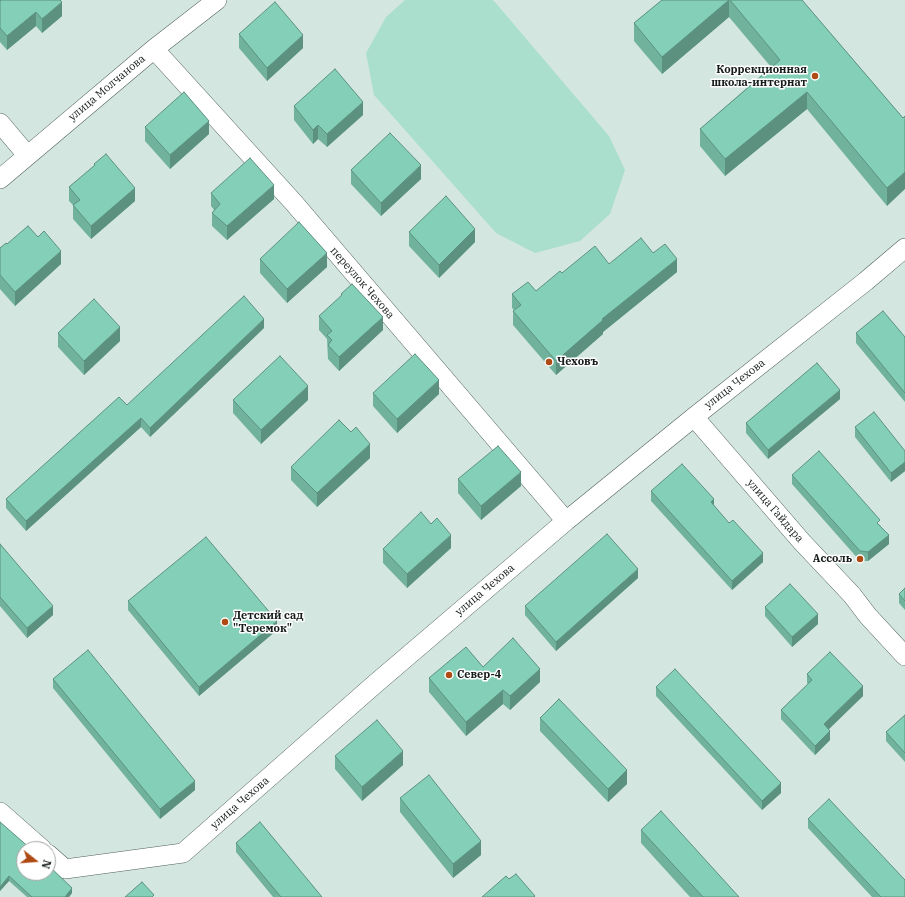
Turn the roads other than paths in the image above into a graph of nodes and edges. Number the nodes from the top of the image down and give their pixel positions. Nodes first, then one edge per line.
1 (217, 0) edge
2 (154, 49) junction
3 (0, 123) edge
4 (27, 155) junction
5 (0, 179) edge
6 (905, 248) edge
7 (694, 417) junction
8 (566, 521) junction
9 (905, 656) edge
10 (0, 812) edge
11 (33, 841) edge
12 (56, 861) edge

1 - 2 street, улица Молчанова
2 - 4 street, улица Молчанова
2 - 8 street, переулок Чехова
3 - 4 street
4 - 5 street, улица Молчанова
6 - 7 street, улица Чехова
7 - 8 street, улица Чехова
7 - 9 street, улица Гайдара
8 - 12 street, улица Чехова
10 - 11 street

